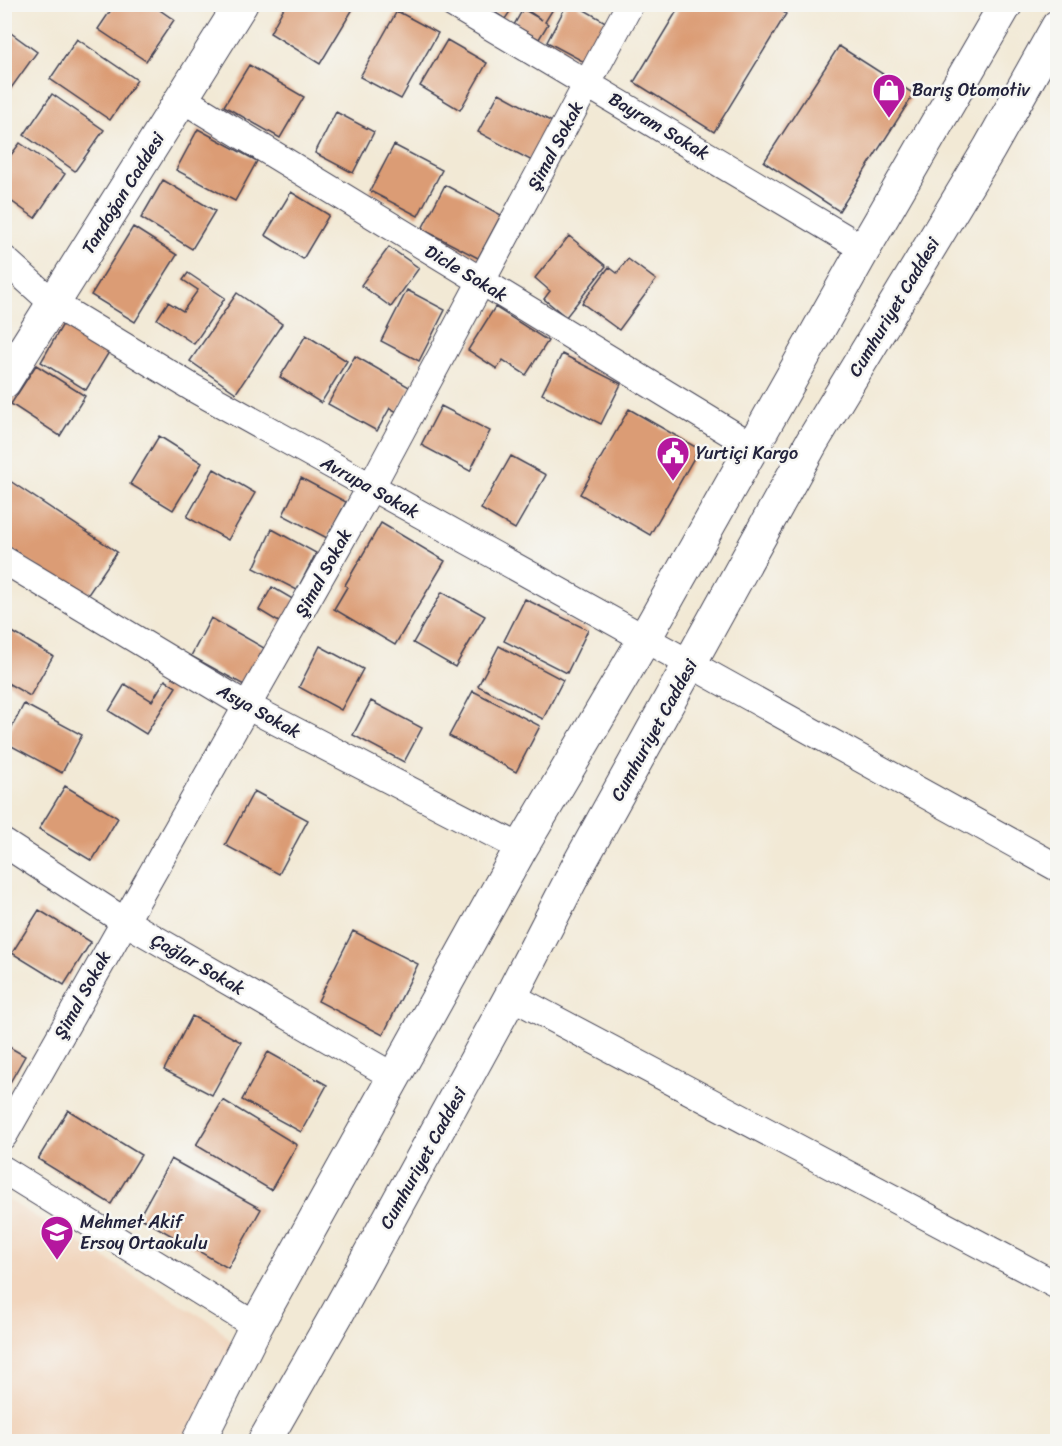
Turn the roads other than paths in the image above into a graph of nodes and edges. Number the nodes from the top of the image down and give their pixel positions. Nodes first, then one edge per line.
1 (241, 4) edge
2 (453, 4) edge
3 (630, 4) edge
4 (1006, 4) edge
5 (1058, 26) edge
6 (588, 83) junction
7 (181, 98) junction
8 (864, 249) junction
9 (4, 259) edge
10 (481, 282) junction
11 (54, 304) junction
12 (4, 382) edge
13 (752, 446) junction
14 (371, 487) junction
15 (4, 560) edge
16 (645, 638) junction
17 (691, 663) junction
18 (247, 706) junction
19 (4, 843) edge
20 (521, 848) junction
21 (1058, 868) edge
22 (124, 921) junction
23 (511, 996) junction
24 (396, 1078) junction
25 (4, 1135) edge
26 (4, 1170) edge
27 (1058, 1286) edge
28 (256, 1326) junction
29 (198, 1442) edge
30 (264, 1442) edge

1 - 7 main road, Tandoğan Caddesi
2 - 6 street, Bayram Sokak
3 - 6 street, Şimal Sokak
4 - 8 main road
5 - 17 main road, Cumhuriyet Caddesi
6 - 8 street, Bayram Sokak
6 - 10 street, Şimal Sokak
7 - 10 street, Dicle Sokak
7 - 11 main road, Tandoğan Caddesi
8 - 13 main road
9 - 11 street, Avrupa Sokak
10 - 13 street, Dicle Sokak
10 - 14 street, Şimal Sokak
11 - 12 main road, Tandoğan Caddesi
11 - 14 street, Avrupa Sokak
13 - 16 main road
14 - 16 street, Avrupa Sokak
14 - 18 street, Şimal Sokak
15 - 18 street, Asya Sokak
16 - 17 street, Avrupa Sokak
16 - 20 main road
17 - 21 street, Avrupa Sokak
17 - 23 main road, Cumhuriyet Caddesi
18 - 20 street, Asya Sokak
18 - 22 street, Şimal Sokak
19 - 22 street, Çağlar Sokak
20 - 24 main road
22 - 24 street, Çağlar Sokak
22 - 25 street, Şimal Sokak
23 - 27 street
23 - 30 main road, Cumhuriyet Caddesi
24 - 28 main road
26 - 28 street
28 - 29 main road

